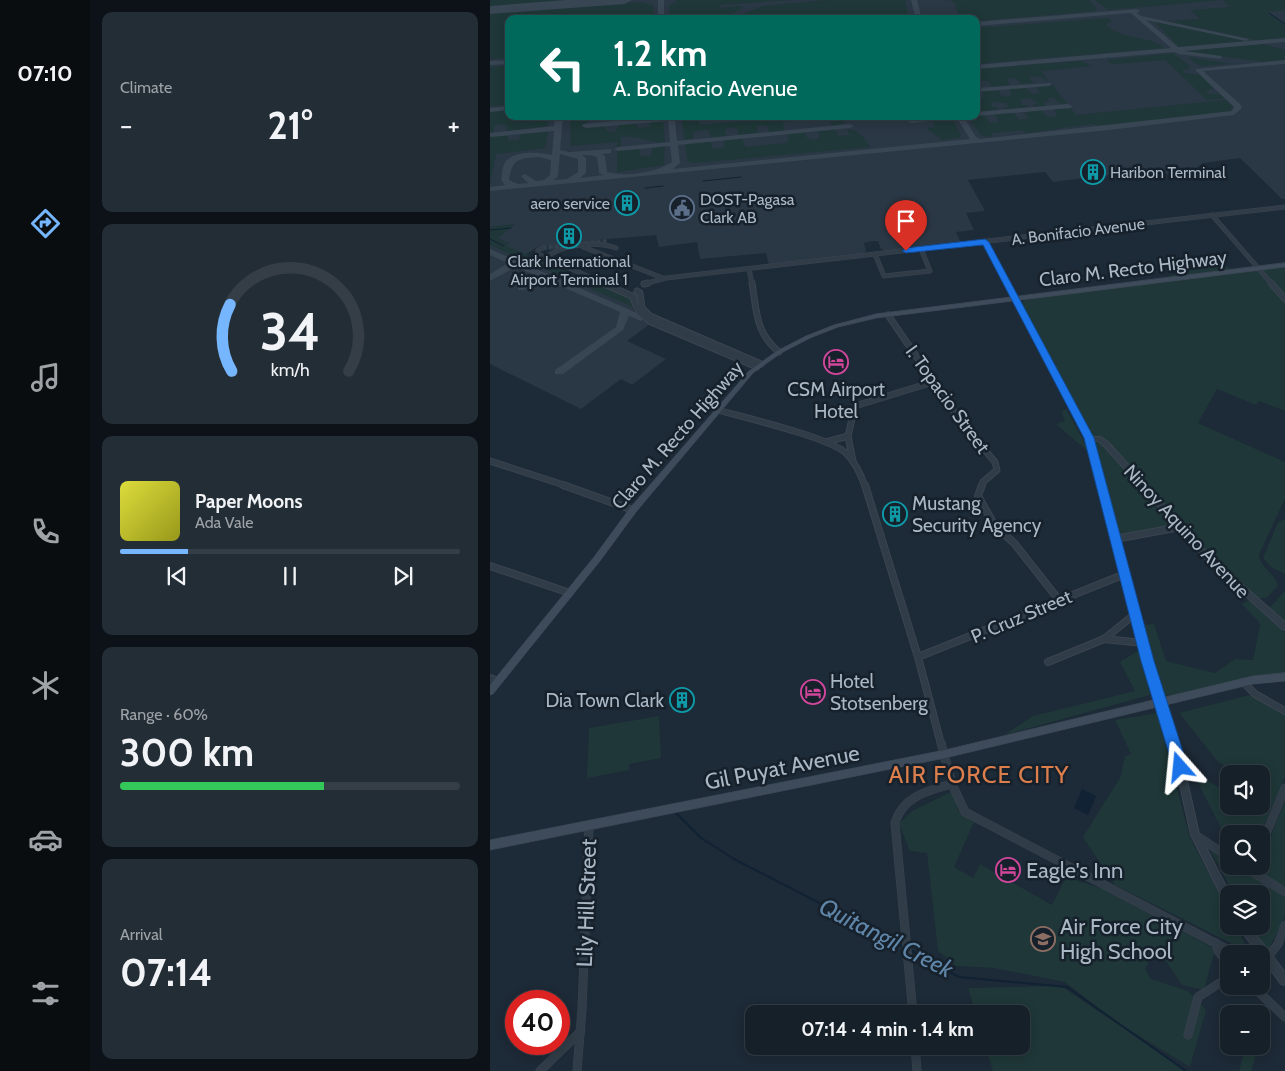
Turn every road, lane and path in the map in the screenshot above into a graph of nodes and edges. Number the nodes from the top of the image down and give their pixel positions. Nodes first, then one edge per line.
1 (1285, 207) edge
2 (1212, 215) junction
3 (607, 241) tunnel mouth
4 (985, 242) junction
5 (582, 245) junction
6 (543, 248) dead end
7 (616, 248) junction
8 (921, 249) junction
9 (875, 254) junction
10 (553, 261) junction
11 (622, 262) junction
12 (1285, 265) edge
13 (1259, 268) junction
14 (749, 269) junction
15 (652, 274) junction
16 (666, 278) junction
17 (644, 284) junction
18 (638, 293) junction
19 (631, 296) junction
20 (1015, 299) junction
21 (1285, 299) edge
22 (890, 318) junction
23 (690, 336) junction
24 (779, 352) junction
25 (759, 366) junction
26 (933, 382) junction
27 (718, 410) junction
28 (848, 436) junction
29 (1089, 438) junction
30 (826, 442) junction
31 (490, 461) edge
32 (853, 461) junction
33 (633, 510) junction
34 (1180, 527) junction
35 (1116, 540) junction
36 (490, 566) edge
37 (1125, 574) junction
38 (570, 593) junction
39 (1059, 600) junction
40 (1135, 614) junction
41 (1285, 627) edge
42 (1104, 639) junction
43 (1143, 643) junction
44 (918, 658) junction
45 (1048, 662) dead end
46 (1285, 677) edge
47 (490, 678) edge
48 (498, 681) junction
49 (1243, 682) junction
50 (490, 691) edge
51 (1160, 702) junction
52 (1285, 711) edge
53 (945, 754) junction
54 (952, 784) junction
55 (1285, 788) edge
56 (1270, 825) edge
57 (589, 826) junction
58 (1196, 835) junction
59 (490, 845) edge
60 (1220, 851) edge
61 (1261, 875) edge
62 (1221, 885) edge
63 (1285, 892) edge
64 (1285, 926) edge
65 (1216, 943) junction
66 (1220, 945) edge
67 (1220, 953) edge
68 (1270, 954) edge
69 (1270, 964) edge
70 (1285, 980) edge
71 (1220, 983) edge
72 (1262, 995) edge
73 (912, 1005) edge
74 (1285, 1017) edge
75 (581, 1030) junction
76 (1188, 1035) dead end
77 (916, 1055) edge
78 (540, 1071) edge
79 (577, 1071) edge
80 (917, 1071) edge

1 - 2 street, A. Bonifacio Avenue
2 - 4 street, A. Bonifacio Avenue
2 - 13 street
3 - 7 street
4 - 8 street, A. Bonifacio Avenue
4 - 20 street
5 - 7 street
5 - 10 street
5 - 11 street
6 - 10 street
7 - 11 street
8 - 9 street, A. Bonifacio Avenue
8 - 9 street
9 - 14 street, A. Bonifacio Avenue
10 - 19 street
11 - 15 street
12 - 13 main road, Claro M. Recto Highway
13 - 20 main road, Claro M. Recto Highway
13 - 21 street
14 - 16 street, A. Bonifacio Avenue
14 - 24 street
15 - 16 street
15 - 17 street
16 - 17 street, A. Bonifacio Avenue
17 - 18 street, A. Bonifacio Avenue
18 - 19 street
18 - 23 street
19 - 23 street
20 - 22 main road, Claro M. Recto Highway
20 - 29 street
22 - 24 main road, Claro M. Recto Highway
22 - 26 street, I. Topacio Street
23 - 25 street
24 - 25 main road, Claro M. Recto Highway
25 - 27 main road, Claro M. Recto Highway
26 - 28 street
26 - 39 street, I. Topacio Street
27 - 30 street
27 - 33 main road, Claro M. Recto Highway
28 - 30 street
28 - 32 street
29 - 34 street, Ninoy Aquino Avenue
29 - 35 street
30 - 32 street
31 - 33 street
32 - 44 street
33 - 38 main road, Claro M. Recto Highway
34 - 35 street
34 - 41 street, Ninoy Aquino Avenue
35 - 37 street
36 - 38 street
37 - 39 street, P. Cruz Street
37 - 40 street
38 - 48 main road, Claro M. Recto Highway
39 - 44 street, P. Cruz Street
40 - 42 street
40 - 43 street
42 - 43 street
42 - 45 street
43 - 51 street
44 - 53 street
46 - 49 main road, Gil Puyat Avenue
47 - 48 street
48 - 50 main road, Claro M. Recto Highway
49 - 51 main road, Gil Puyat Avenue
49 - 52 street
51 - 53 main road, Gil Puyat Avenue
51 - 58 street
53 - 54 street
53 - 57 main road, Gil Puyat Avenue
54 - 65 street
54 - 73 street
55 - 56 street
57 - 59 main road, Gil Puyat Avenue
57 - 75 street, Lily Hill Street
58 - 60 street
58 - 62 street
61 - 63 street
64 - 68 street
65 - 66 street
65 - 67 street
69 - 70 street
71 - 76 street
72 - 74 street
75 - 78 street
75 - 79 street, Lily Hill Street
77 - 80 street

